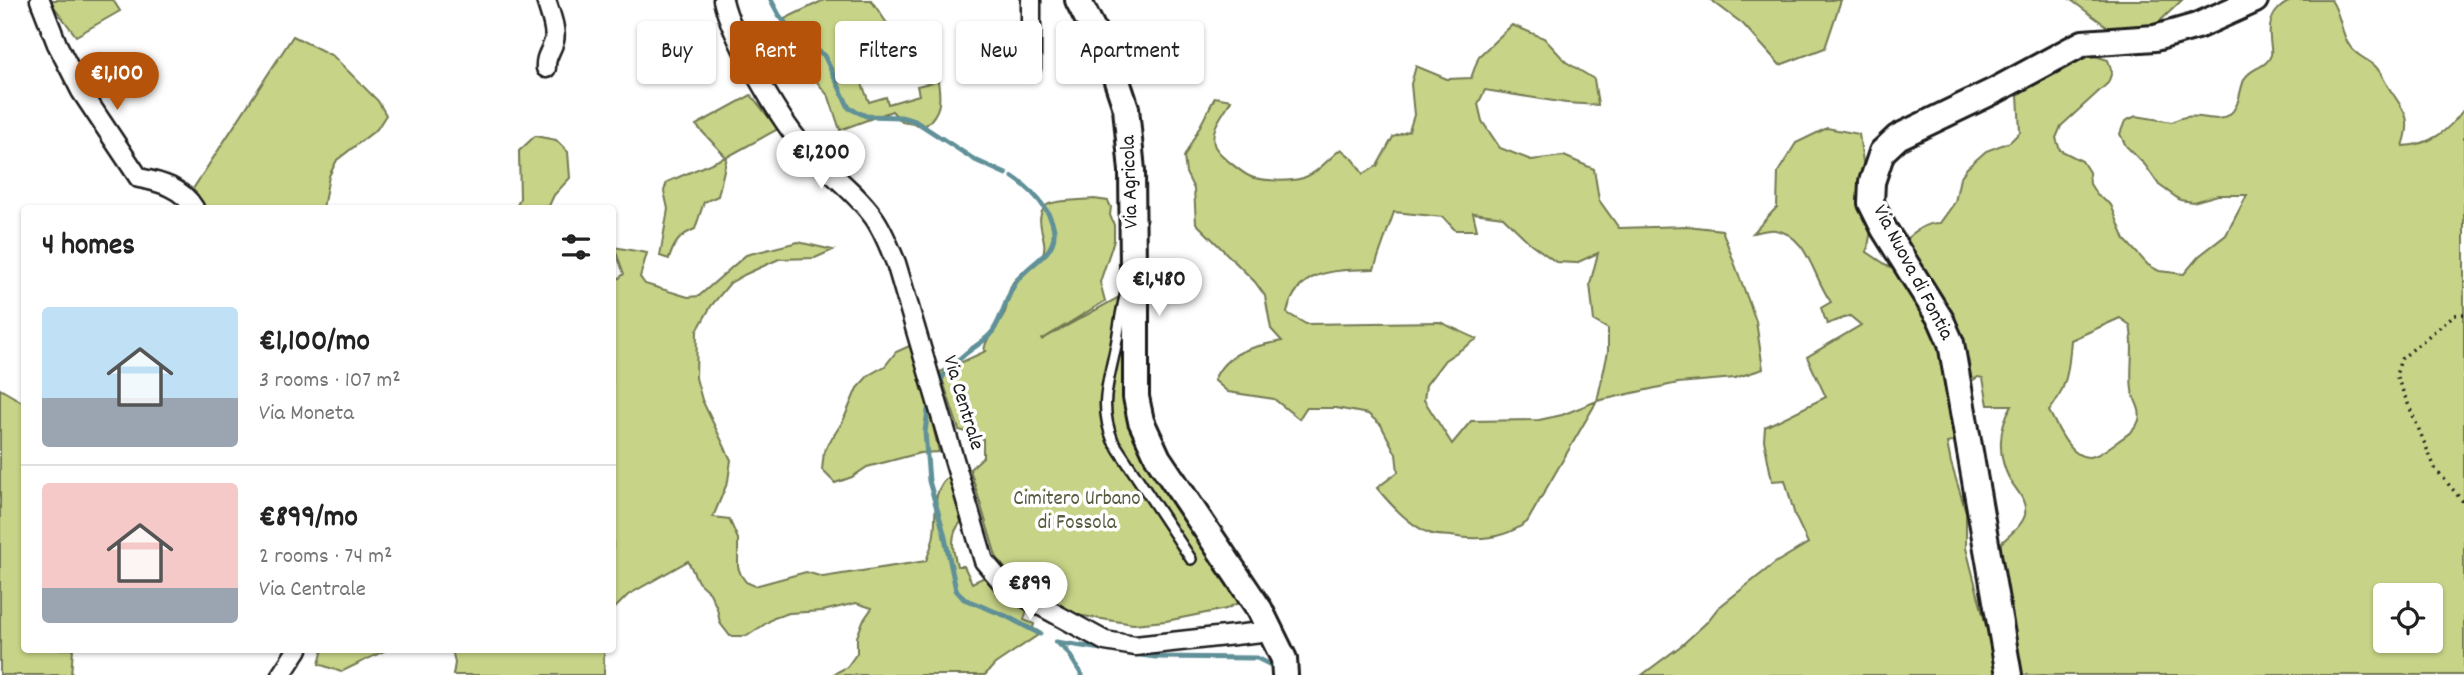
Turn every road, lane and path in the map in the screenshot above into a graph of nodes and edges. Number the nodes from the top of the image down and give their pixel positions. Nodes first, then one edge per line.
1 (40, 0) edge
2 (546, 0) edge
3 (723, 0) edge
4 (1031, 0) edge
5 (1078, 0) edge
6 (2255, 0) edge
7 (1031, 21) edge
8 (546, 68) dead end
9 (192, 205) edge
10 (1133, 268) junction
11 (2464, 313) edge
12 (2464, 503) edge
13 (1191, 559) dead end
14 (1271, 631) junction
15 (295, 653) edge
16 (1284, 667) edge
17 (281, 675) edge
18 (2009, 675) edge

1 - 9 street
2 - 8 street
3 - 14 street, Via Centrale
4 - 7 street
5 - 10 street, Via Agricola
6 - 18 street, Via Nuova di Fontia
10 - 13 lane
10 - 14 street, Via Agricola
11 - 12 path
14 - 16 street
15 - 17 street

